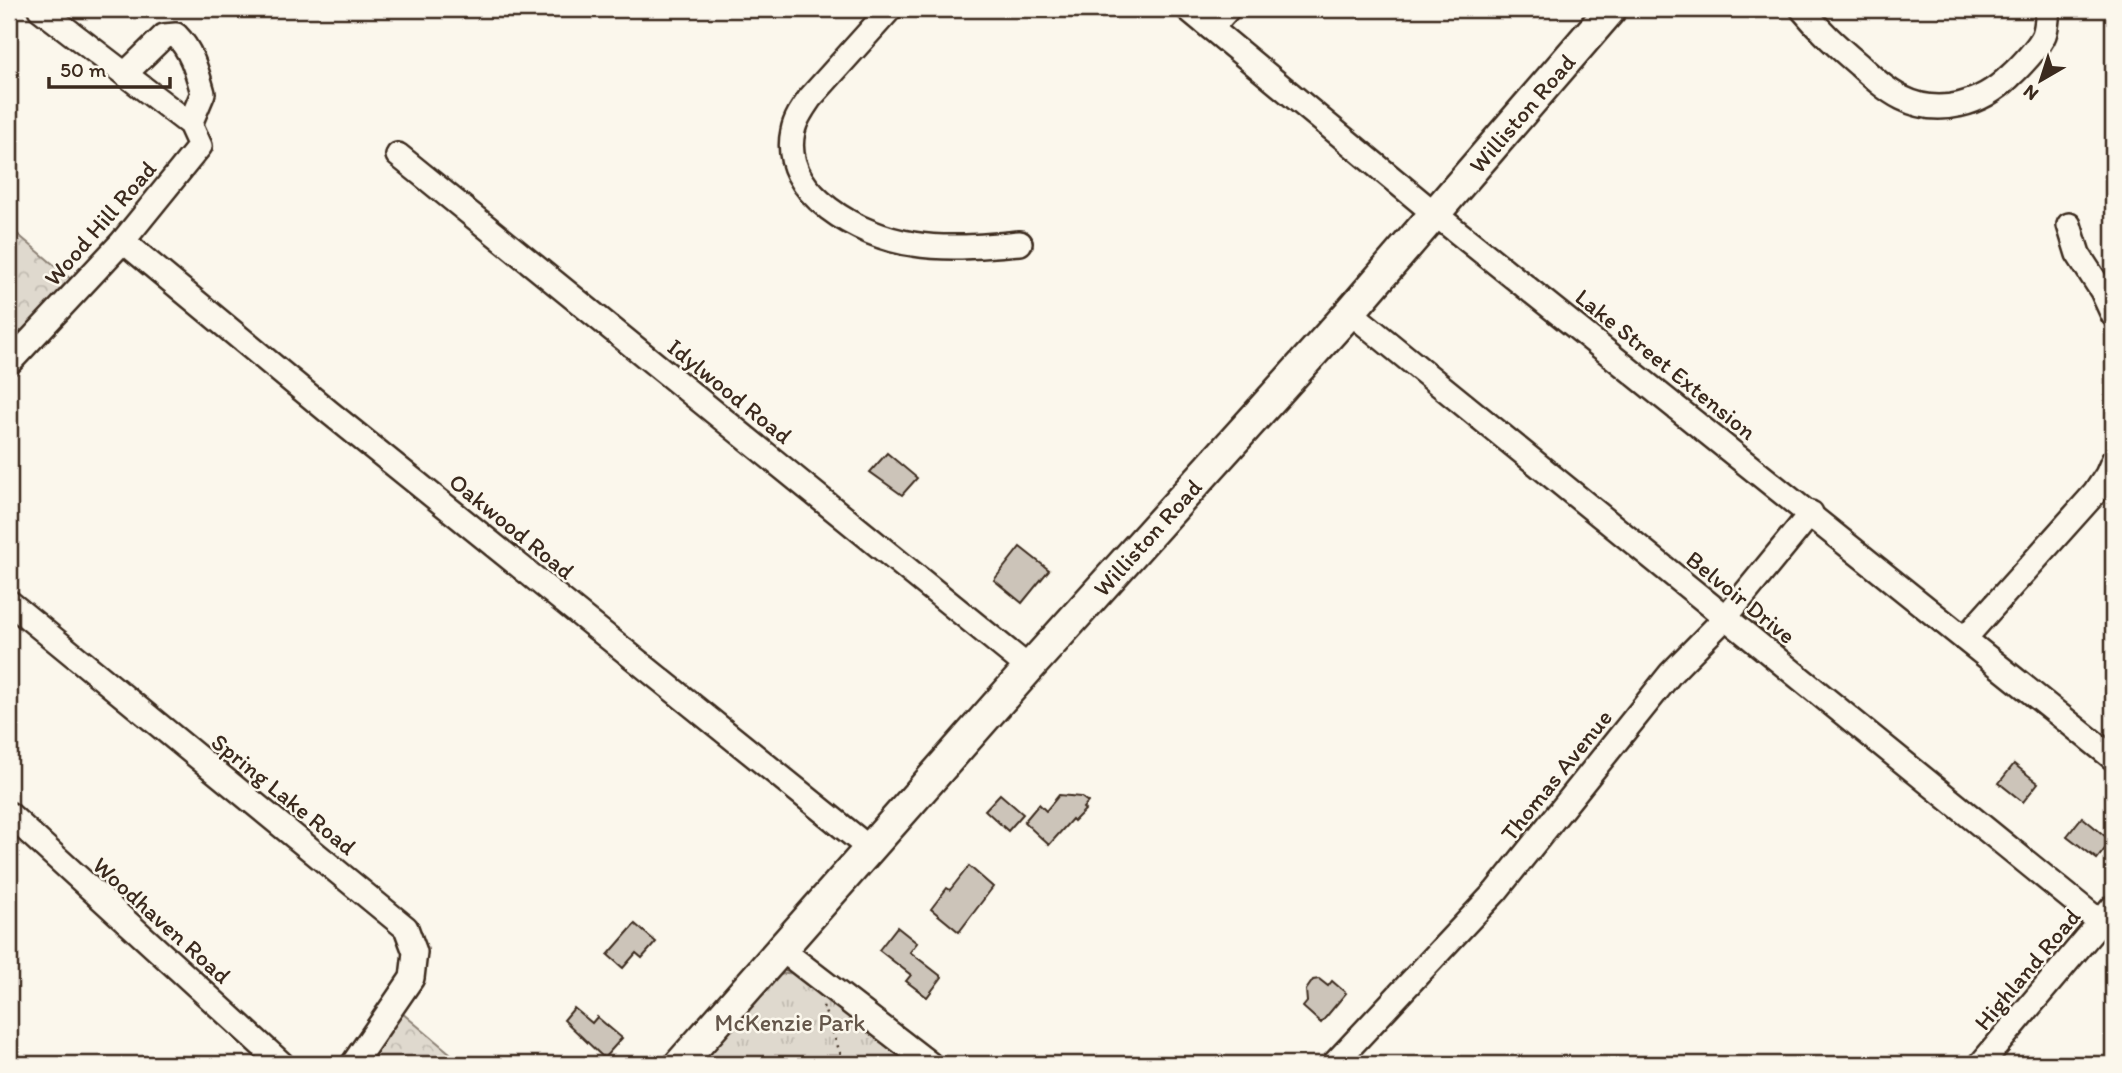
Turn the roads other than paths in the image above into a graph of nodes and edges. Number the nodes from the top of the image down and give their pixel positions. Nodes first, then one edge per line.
1 (40, 9) edge
2 (890, 9) edge
3 (1188, 9) edge
4 (1228, 9) edge
5 (1611, 9) edge
6 (1802, 9) edge
7 (2049, 9) edge
8 (1211, 28) junction
9 (125, 74) junction
10 (190, 124) junction
11 (398, 155) dead end
12 (1435, 214) junction
13 (2069, 225) dead end
14 (123, 241) junction
15 (1020, 243) dead end
16 (1350, 312) junction
17 (2113, 315) edge
18 (9, 363) edge
19 (2113, 461) edge
20 (1811, 513) junction
21 (9, 602) edge
22 (1725, 618) junction
23 (1965, 638) junction
24 (1029, 668) junction
25 (2113, 758) edge
26 (9, 814) edge
27 (870, 849) junction
28 (2107, 914) edge
29 (781, 949) junction
30 (282, 1064) edge
31 (353, 1064) edge
32 (680, 1064) edge
33 (930, 1064) edge
34 (1335, 1064) edge
35 (1981, 1064) edge

1 - 9 street
2 - 15 street
3 - 8 street, Lake Street Extension
4 - 8 street
5 - 12 main road, Williston Road
6 - 7 street
8 - 12 street, Lake Street Extension
9 - 10 street
9 - 10 street
10 - 14 street, Wood Hill Road
11 - 24 street, Idylwood Road
12 - 16 main road, Williston Road
12 - 20 street, Lake Street Extension
13 - 17 street
14 - 18 street, Wood Hill Road
14 - 27 street, Oakwood Road
16 - 22 street, Belvoir Drive
16 - 24 main road, Williston Road
19 - 23 street
20 - 22 street, Thomas Avenue
20 - 23 street, Lake Street Extension
21 - 31 street, Spring Lake Road
22 - 28 street, Belvoir Drive
22 - 34 street, Thomas Avenue
23 - 25 street, Lake Street Extension
24 - 27 main road, Williston Road
26 - 30 street, Woodhaven Road
27 - 29 main road, Williston Road
28 - 35 street, Highland Road
29 - 32 main road, Williston Road
29 - 33 street

